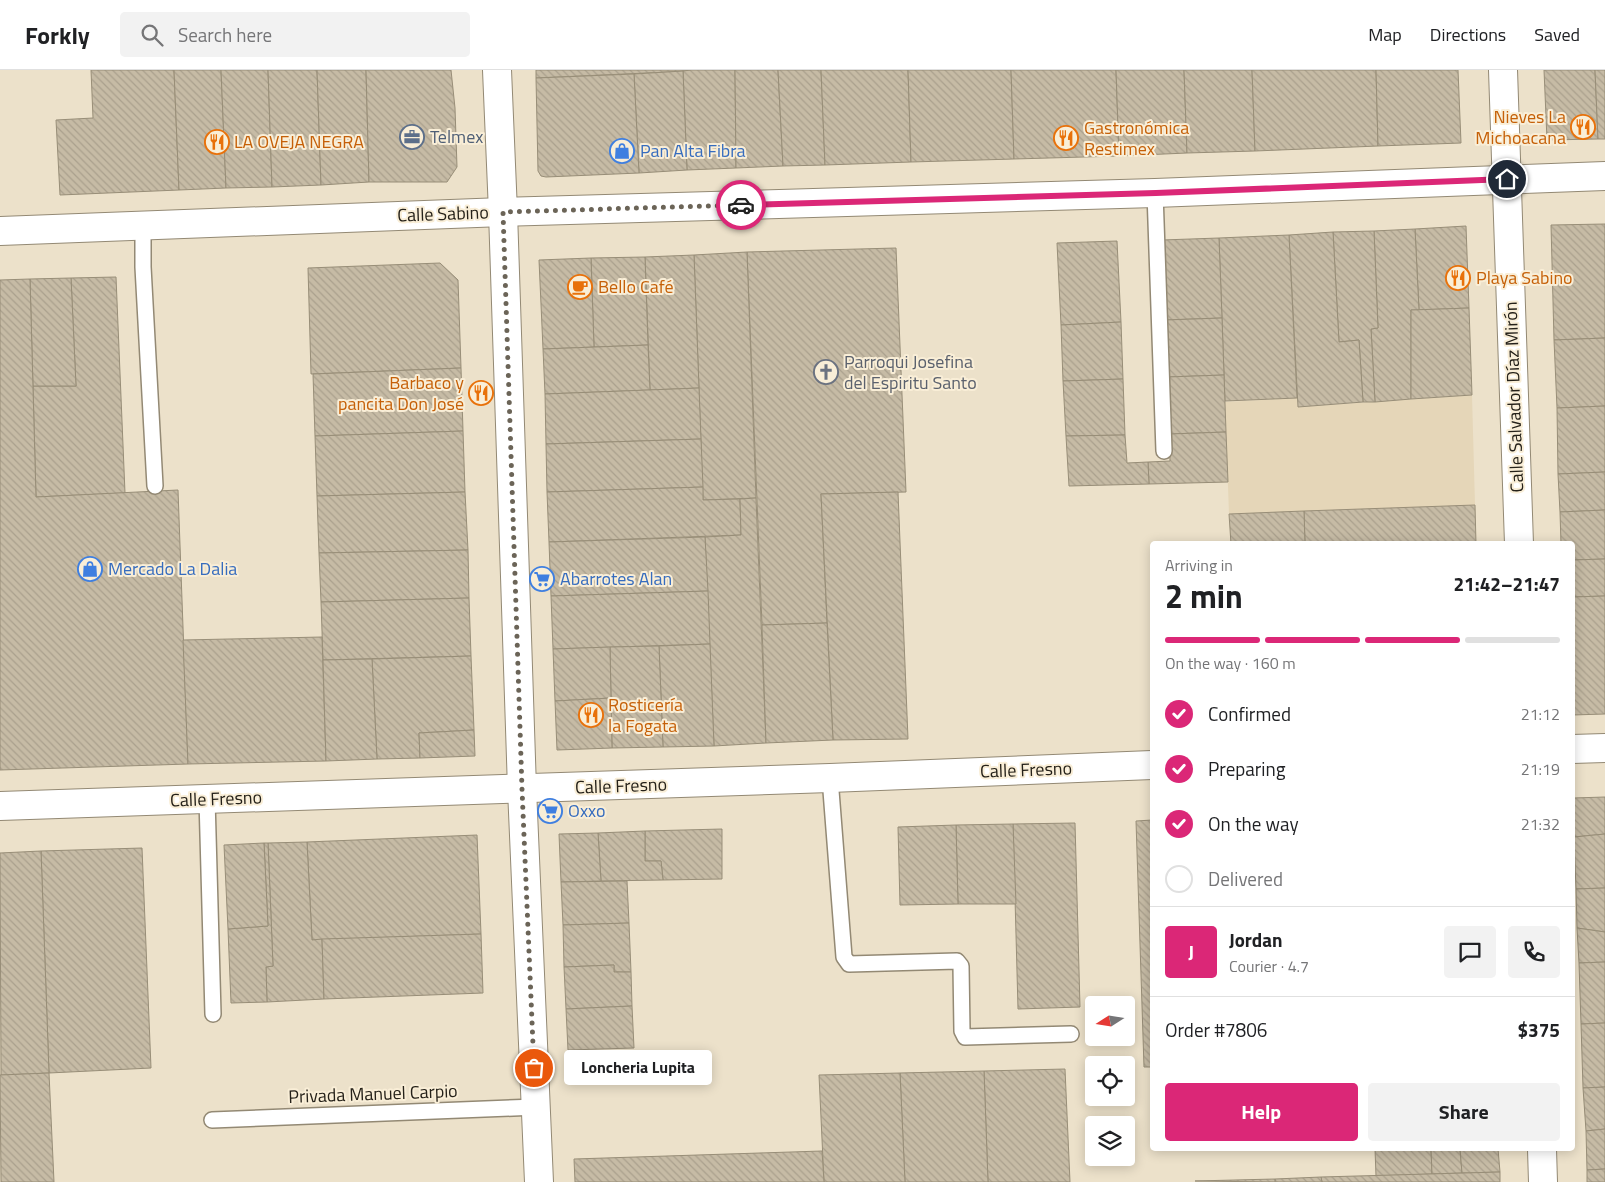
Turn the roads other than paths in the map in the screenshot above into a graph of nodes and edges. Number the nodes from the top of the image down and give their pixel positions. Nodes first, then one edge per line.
1 (497, 70) edge
2 (1503, 70) edge
3 (1605, 176) edge
4 (1507, 179) junction
5 (1156, 193) junction
6 (503, 212) junction
7 (143, 226) junction
8 (0, 231) edge
9 (1164, 451) dead end
10 (155, 486) dead end
11 (1520, 541) edge
12 (1605, 748) edge
13 (1575, 749) edge
14 (1150, 765) edge
15 (830, 778) junction
16 (522, 789) junction
17 (208, 799) junction
18 (0, 806) edge
19 (213, 1014) dead end
20 (1071, 1034) dead end
21 (536, 1107) junction
22 (212, 1120) dead end
23 (1542, 1151) edge
24 (538, 1182) edge
25 (1543, 1182) edge

1 - 6 street
2 - 4 street, Calle Salvador Díaz Mirón
3 - 4 street, Calle Sabino
4 - 5 street, Calle Sabino
4 - 11 street, Calle Salvador Díaz Mirón
5 - 6 street, Calle Sabino
5 - 9 lane
6 - 7 street, Calle Sabino
6 - 16 street
7 - 8 street, Calle Sabino
7 - 10 lane
12 - 13 street
14 - 15 street, Calle Fresno
15 - 16 street, Calle Fresno
15 - 20 lane
16 - 17 street, Calle Fresno
16 - 21 street
17 - 18 street, Calle Fresno
17 - 19 lane
21 - 22 lane, Privada Manuel Carpio
21 - 24 street
23 - 25 street

